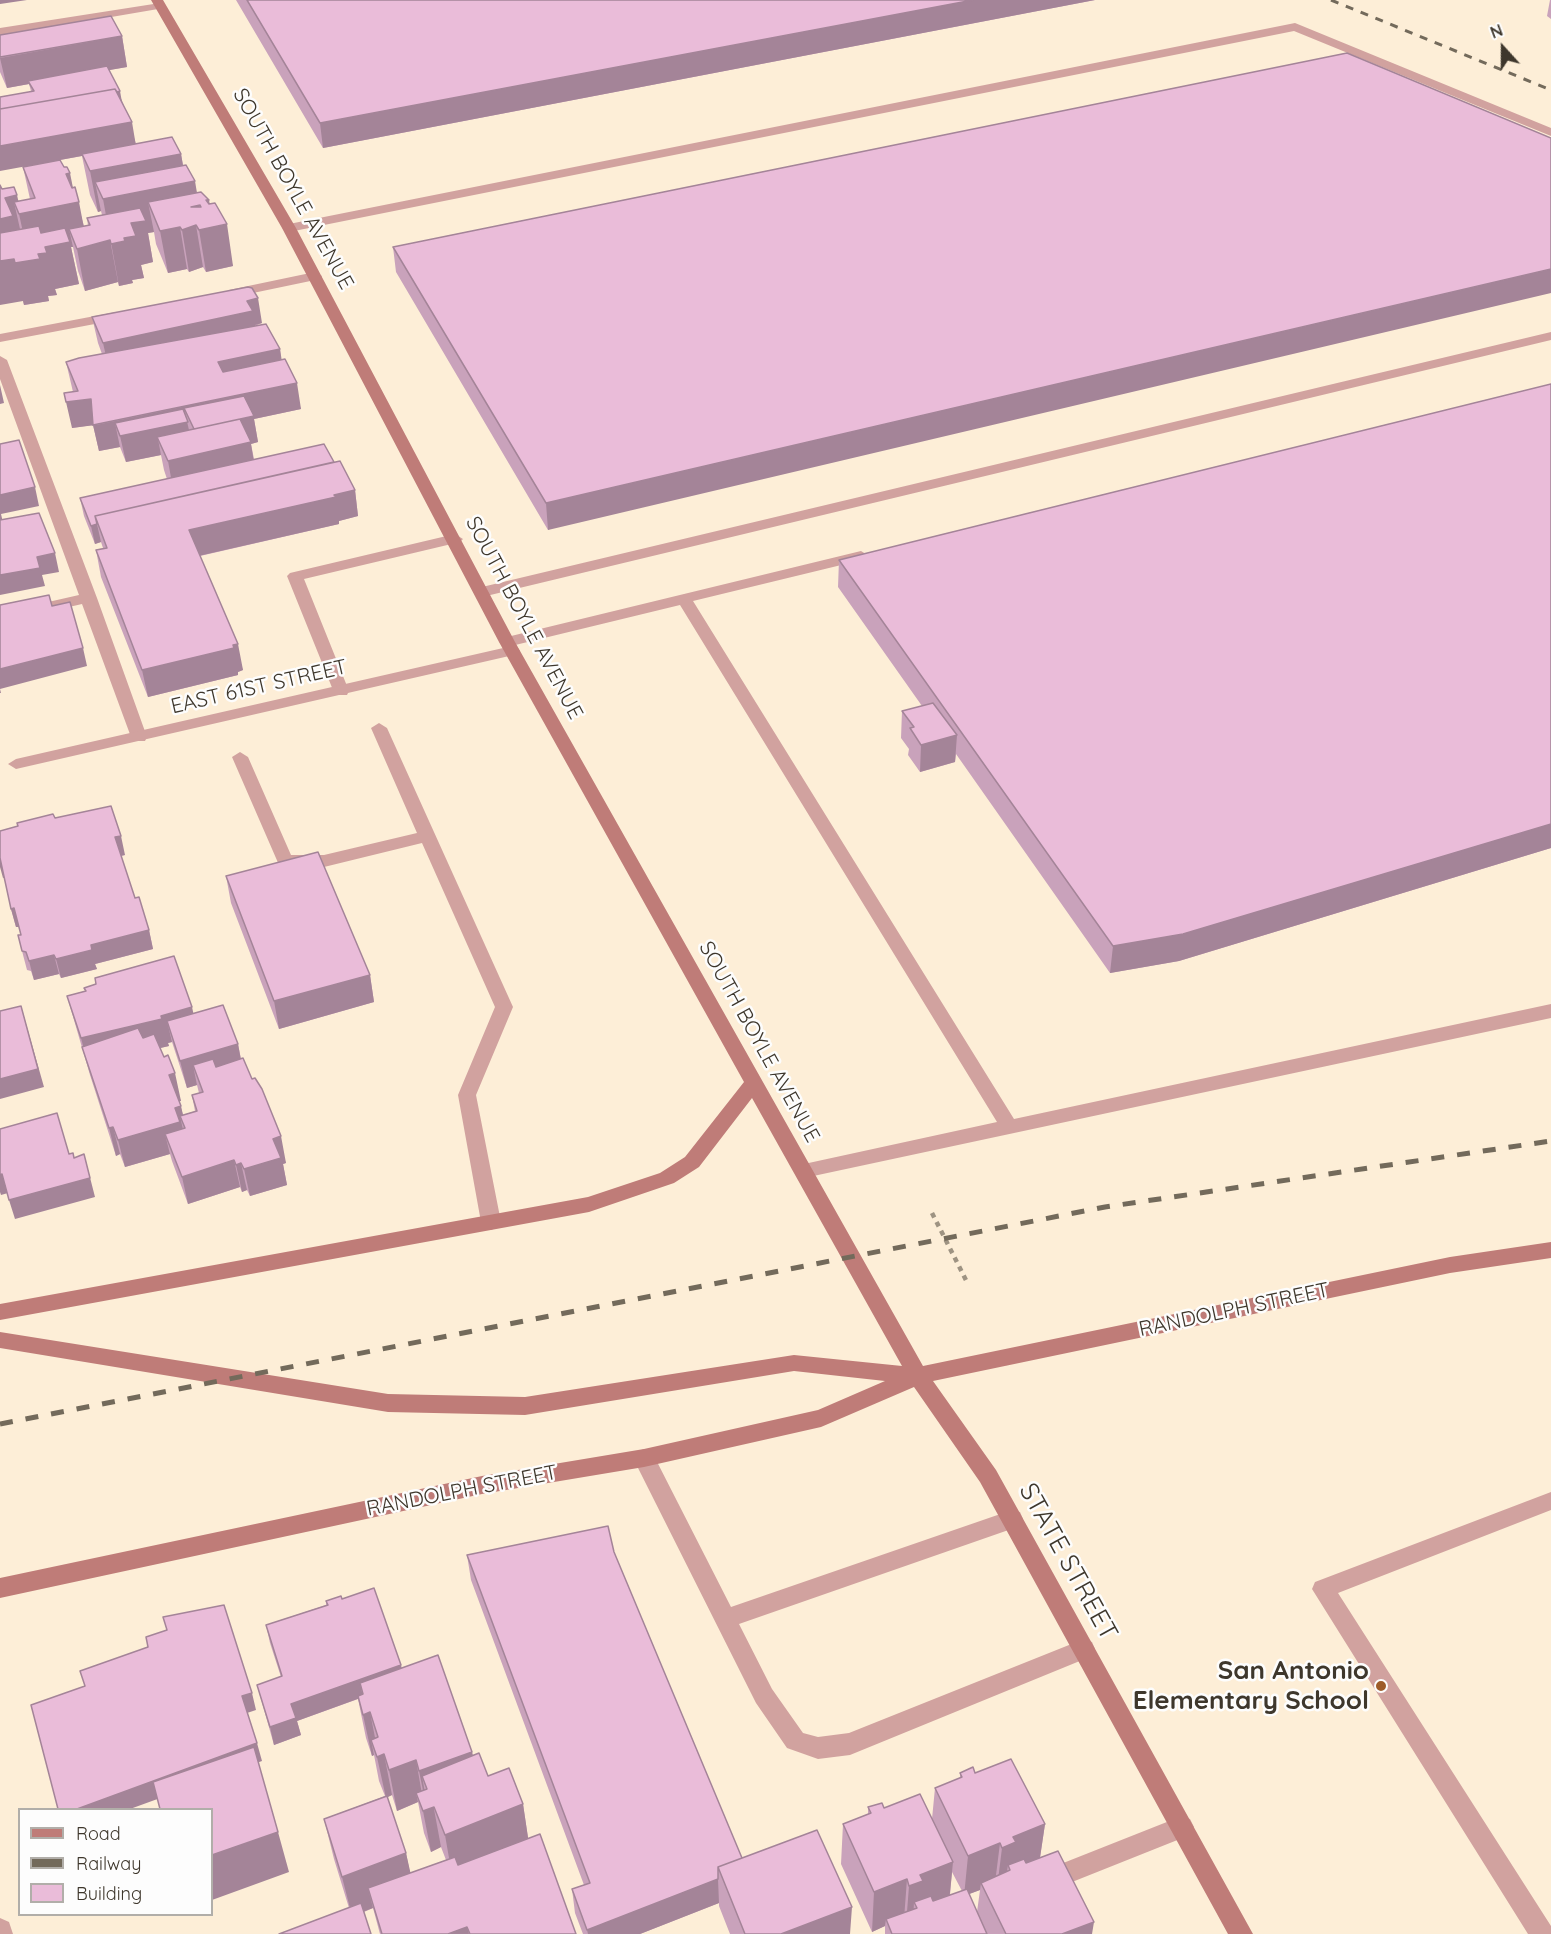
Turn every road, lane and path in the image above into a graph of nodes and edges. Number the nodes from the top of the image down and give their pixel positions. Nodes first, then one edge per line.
1 (159, 3) edge
2 (0, 32) edge
3 (1551, 132) edge
4 (289, 228) junction
5 (315, 276) junction
6 (217, 296) edge
7 (126, 314) edge
8 (1551, 336) edge
9 (0, 338) edge
10 (0, 360) edge
11 (455, 539) junction
12 (880, 551) edge
13 (482, 592) junction
14 (89, 598) junction
15 (684, 599) junction
16 (0, 618) edge
17 (509, 647) junction
18 (341, 691) junction
19 (379, 728) dead end
20 (139, 737) junction
21 (240, 758) dead end
22 (16, 764) dead end
23 (429, 836) junction
24 (1551, 1011) edge
25 (754, 1082) junction
26 (1009, 1126) junction
27 (804, 1171) junction
28 (932, 1214) dead end
29 (491, 1222) junction
30 (1551, 1250) edge
31 (852, 1256) joint
32 (968, 1284) dead end
33 (0, 1312) edge
34 (0, 1340) edge
35 (918, 1376) junction
36 (644, 1458) junction
37 (1551, 1501) edge
38 (1012, 1519) junction
39 (0, 1588) edge
40 (725, 1619) junction
41 (1084, 1649) junction
42 (1182, 1827) junction
43 (1031, 1887) edge
44 (1241, 1934) edge
45 (1542, 1934) edge

1 - 2 street
1 - 4 main road, SOUTH BOYLE AVENUE
3 - 4 street
4 - 5 main road, SOUTH BOYLE AVENUE
5 - 6 street
5 - 11 main road, SOUTH BOYLE AVENUE
7 - 9 street
8 - 13 street
10 - 14 street
11 - 13 main road, SOUTH BOYLE AVENUE
11 - 18 street
12 - 15 street, EAST 61ST STREET
13 - 17 main road, SOUTH BOYLE AVENUE
14 - 16 street
14 - 20 street
15 - 17 street, EAST 61ST STREET
15 - 26 street
17 - 18 street, EAST 61ST STREET
17 - 25 main road, SOUTH BOYLE AVENUE
18 - 20 street, EAST 61ST STREET
19 - 23 street
20 - 22 street, EAST 61ST STREET
21 - 23 street
23 - 29 street
24 - 26 street
25 - 27 main road, SOUTH BOYLE AVENUE
25 - 29 main road
26 - 27 street
27 - 31 main road, SOUTH BOYLE AVENUE
28 - 32 path
29 - 33 main road
30 - 35 main road, RANDOLPH STREET
31 - 35 main road, STATE STREET
34 - 35 main road, RANDOLPH STREET
35 - 36 main road, RANDOLPH STREET
35 - 38 main road, STATE STREET
36 - 39 main road, RANDOLPH STREET
36 - 40 street
37 - 45 street
38 - 40 street
38 - 41 main road, STATE STREET
40 - 41 street
41 - 42 main road, STATE STREET
42 - 43 street
42 - 44 main road, STATE STREET

